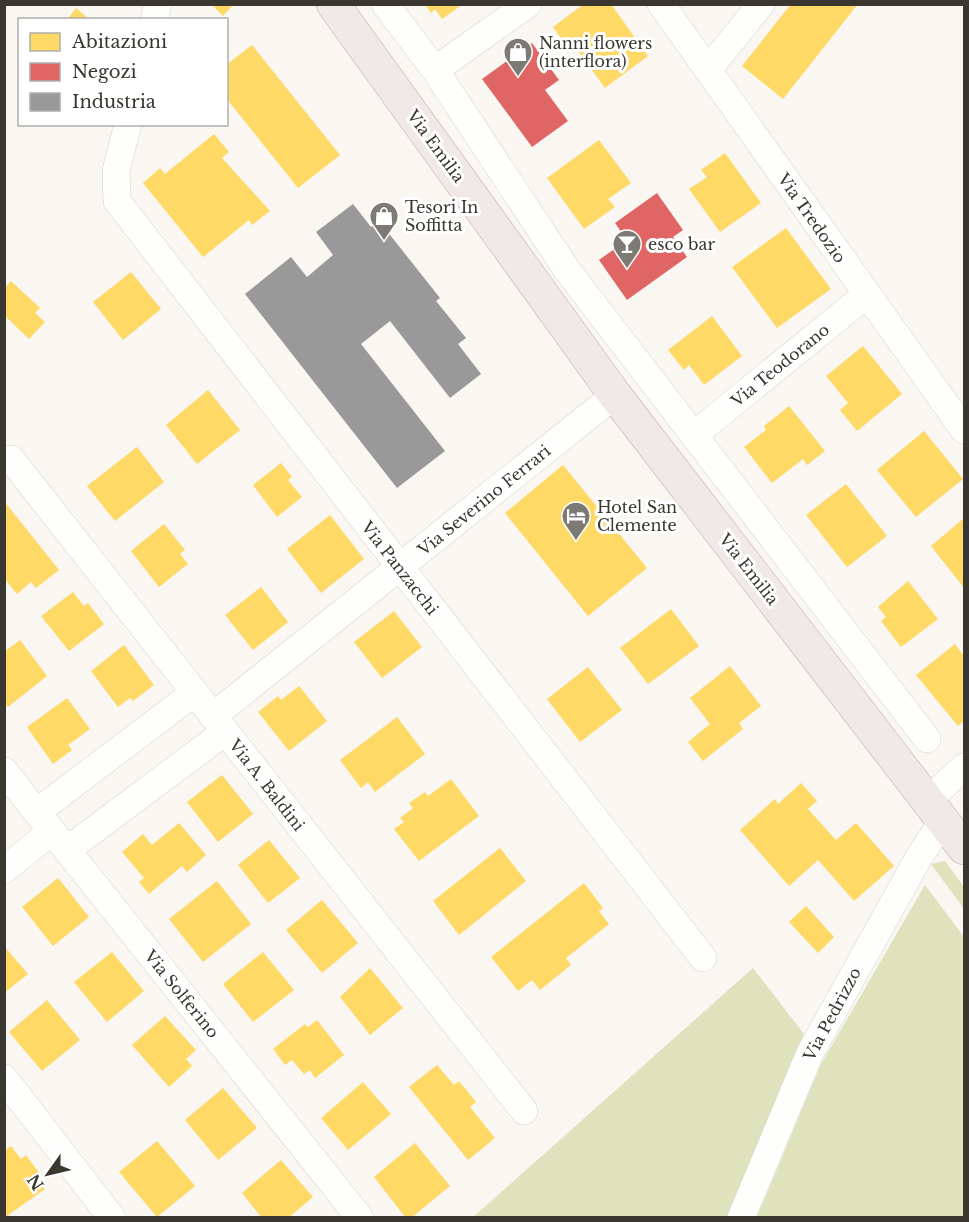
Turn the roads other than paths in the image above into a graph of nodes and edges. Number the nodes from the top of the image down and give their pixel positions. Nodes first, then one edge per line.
1 (333, 4) edge
2 (385, 4) edge
3 (528, 4) edge
4 (661, 4) edge
5 (761, 4) edge
6 (435, 70) junction
7 (708, 70) junction
8 (127, 126) edge
9 (567, 270) junction
10 (538, 288) junction
11 (866, 295) junction
12 (615, 395) junction
13 (964, 430) edge
14 (694, 435) junction
15 (11, 459) dead end
16 (399, 567) junction
17 (194, 693) junction
18 (219, 724) junction
19 (927, 739) dead end
20 (964, 767) edge
21 (4, 771) edge
22 (935, 811) junction
23 (52, 831) junction
24 (964, 848) edge
25 (4, 870) edge
26 (703, 958) dead end
27 (4, 1078) edge
28 (524, 1111) dead end
29 (112, 1218) edge
30 (360, 1218) edge
31 (741, 1218) edge

1 - 10 main road, Via Emilia
2 - 6 street
3 - 6 street
4 - 7 street, Via Tredozio
5 - 7 street
6 - 9 street
7 - 11 street, Via Tredozio
8 - 16 street, Via Panzacchi
9 - 10 street
9 - 14 street
10 - 12 main road, Via Emilia
11 - 13 street, Via Tredozio
11 - 14 street, Via Teodorano
12 - 16 street, Via Severino Ferrari
12 - 22 main road, Via Emilia
14 - 19 street
15 - 17 street, Via A. Baldini
16 - 18 street, Via Severino Ferrari
16 - 26 street, Via Panzacchi
17 - 18 street, Via A. Baldini
17 - 23 street, Via Severino Ferrari
18 - 23 street, Via Severino Ferrari
18 - 28 street, Via A. Baldini
20 - 22 street, Via Pedrizzo
21 - 23 street, Via Solferino
22 - 24 main road, Via Emilia
22 - 31 street, Via Pedrizzo
23 - 25 street, Via Severino Ferrari
23 - 30 street, Via Solferino
27 - 29 street

